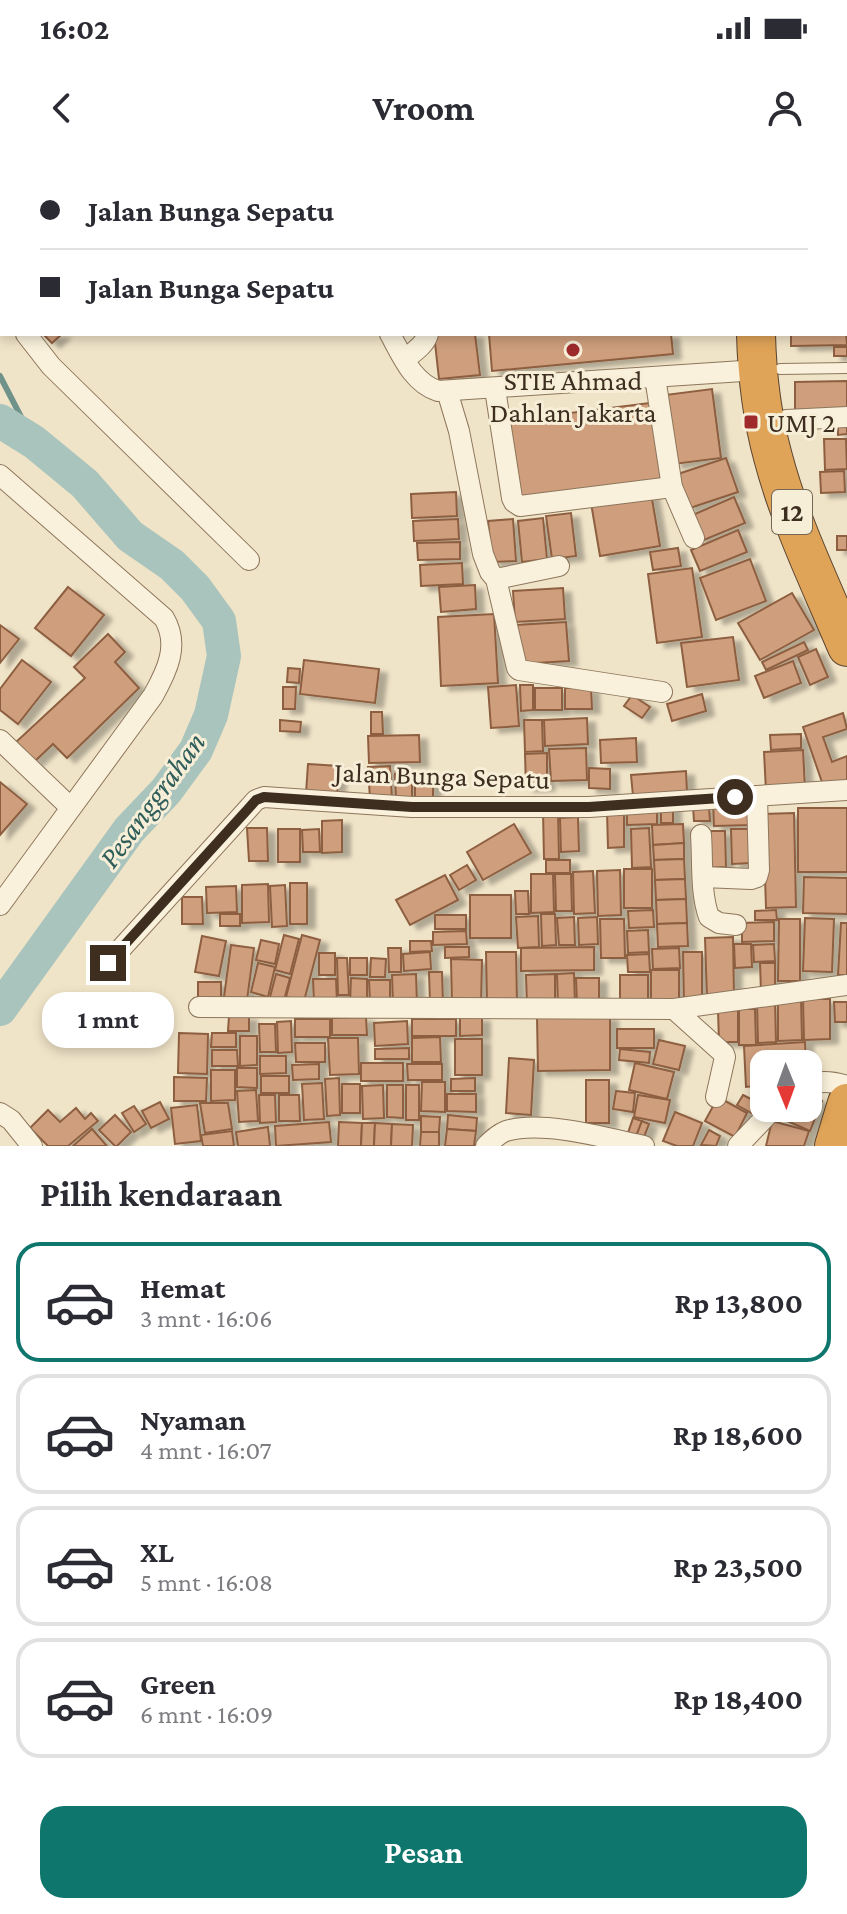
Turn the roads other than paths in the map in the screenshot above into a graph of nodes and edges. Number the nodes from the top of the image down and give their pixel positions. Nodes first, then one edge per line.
1 (28, 336) edge
2 (391, 336) edge
3 (428, 336) edge
4 (768, 352) edge
5 (405, 359) junction
6 (847, 368) edge
7 (655, 377) junction
8 (495, 389) junction
9 (447, 391) junction
10 (847, 417) edge
11 (786, 420) junction
12 (0, 475) edge
13 (672, 487) junction
14 (694, 538) dead end
15 (249, 560) dead end
16 (559, 566) dead end
17 (496, 579) junction
18 (847, 587) edge
19 (847, 647) edge
20 (662, 692) dead end
21 (0, 740) edge
22 (847, 790) edge
23 (757, 796) junction
24 (70, 807) junction
25 (701, 835) dead end
26 (703, 877) junction
27 (0, 905) edge
28 (736, 925) dead end
29 (108, 963) dead end
30 (847, 985) edge
31 (199, 1007) dead end
32 (674, 1009) junction
33 (822, 1082) edge
34 (847, 1086) edge
35 (716, 1097) dead end
36 (847, 1103) edge
37 (5, 1116) edge
38 (761, 1122) edge
39 (32, 1146) edge
40 (486, 1146) edge
41 (644, 1146) edge
42 (738, 1146) edge
43 (834, 1146) edge

1 - 15 street
2 - 5 street
3 - 5 street
4 - 6 lane
4 - 7 street
4 - 11 highway, 12
4 - 19 highway, 12
5 - 9 street
7 - 8 street
7 - 13 street
8 - 9 street
8 - 13 street
9 - 17 street
10 - 11 street
11 - 18 highway, 12
12 - 24 street
13 - 14 street
16 - 17 street
17 - 20 street
21 - 24 street
22 - 23 street, Jalan Bunga Sepatu
23 - 26 street
23 - 29 street, Jalan Bunga Sepatu
24 - 27 street
25 - 26 street
26 - 28 street
30 - 32 street
31 - 32 street
32 - 35 street
33 - 34 street
36 - 43 highway
37 - 39 street
38 - 42 street
40 - 41 street

